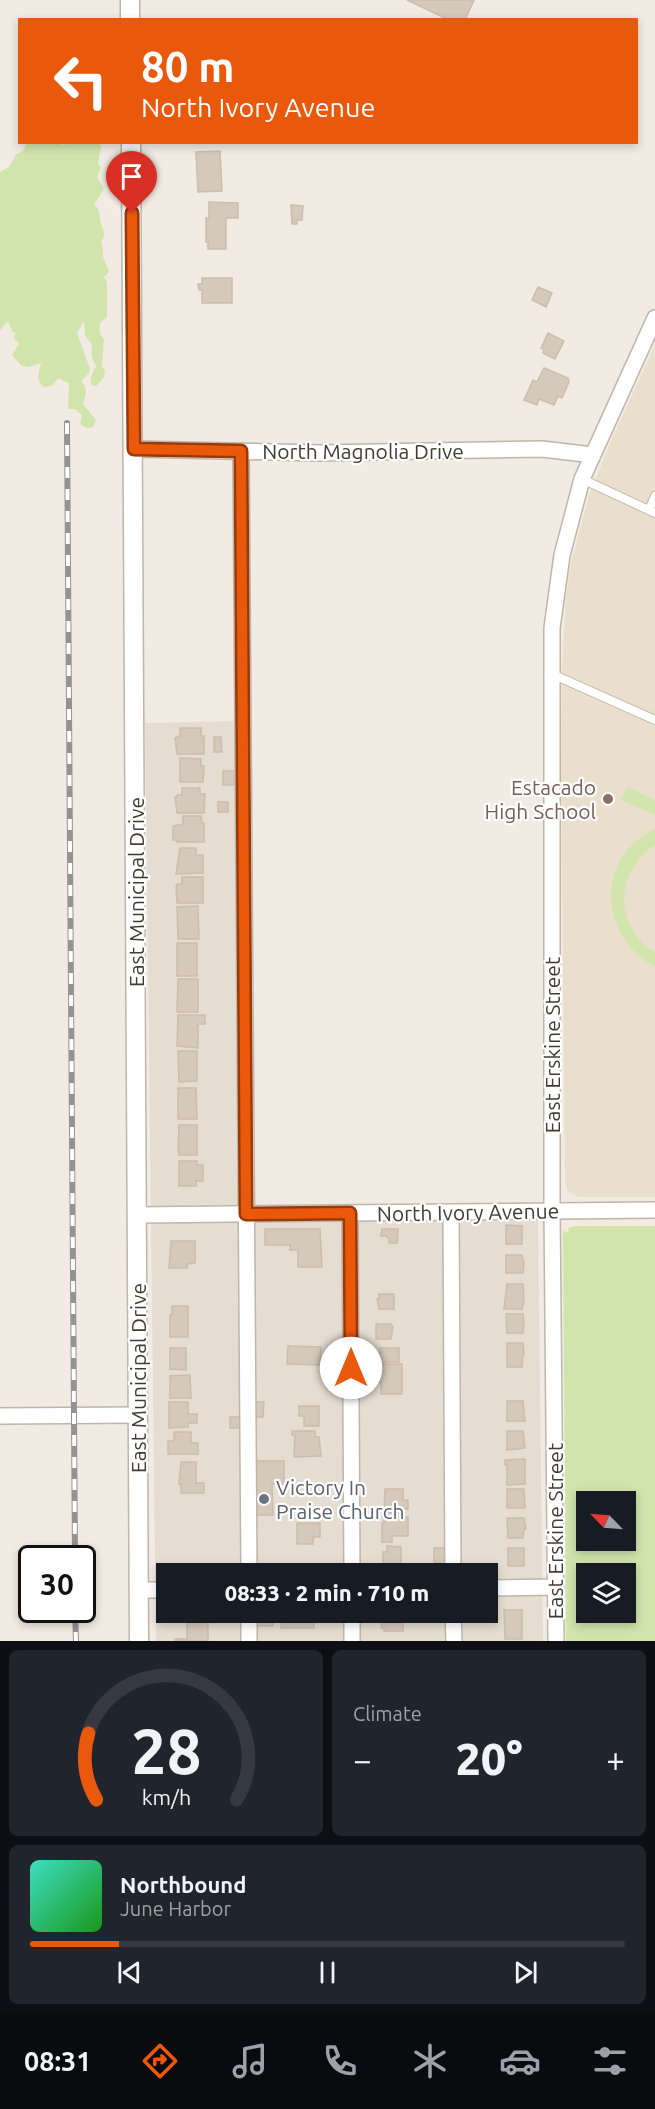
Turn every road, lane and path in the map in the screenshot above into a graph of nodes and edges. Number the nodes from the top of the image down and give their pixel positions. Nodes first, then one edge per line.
1 (129, 0) edge
2 (130, 18) edge
3 (131, 144) edge
4 (655, 318) edge
5 (134, 449) junction
6 (241, 451) junction
7 (592, 455) junction
8 (582, 479) junction
9 (655, 496) edge
10 (652, 511) edge
11 (551, 673) junction
12 (655, 720) edge
13 (552, 1210) junction
14 (655, 1210) edge
15 (451, 1212) junction
16 (350, 1213) junction
17 (246, 1214) junction
18 (137, 1215) junction
19 (138, 1415) junction
20 (0, 1416) edge
21 (249, 1563) edge
22 (352, 1563) edge
23 (453, 1563) edge
24 (555, 1587) junction
25 (498, 1588) edge
26 (139, 1590) junction
27 (156, 1590) edge
28 (249, 1623) edge
29 (352, 1623) edge
30 (453, 1623) edge
31 (139, 1641) edge
32 (249, 1641) edge
33 (352, 1641) edge
34 (454, 1641) edge
35 (556, 1641) edge

1 - 2 street
3 - 5 street, East Municipal Drive
4 - 7 street, East Erskine Street
5 - 6 street, North Magnolia Drive
5 - 18 street, East Municipal Drive
6 - 7 street, North Magnolia Drive
6 - 17 street
7 - 8 street, East Erskine Street
8 - 10 lane
8 - 11 street, East Erskine Street
9 - 10 lane
11 - 12 lane
11 - 13 street, East Erskine Street
13 - 14 street, North Ivory Avenue
13 - 15 street, North Ivory Avenue
13 - 24 street, East Erskine Street
15 - 16 street, North Ivory Avenue
15 - 23 street
16 - 17 street, North Ivory Avenue
16 - 22 street
17 - 18 street, North Ivory Avenue
17 - 21 street
18 - 19 street, East Municipal Drive
19 - 20 street
19 - 26 street, East Municipal Drive
24 - 25 street
24 - 35 street, East Erskine Street
26 - 27 street
26 - 31 street, East Municipal Drive
28 - 32 street
29 - 33 street
30 - 34 street

